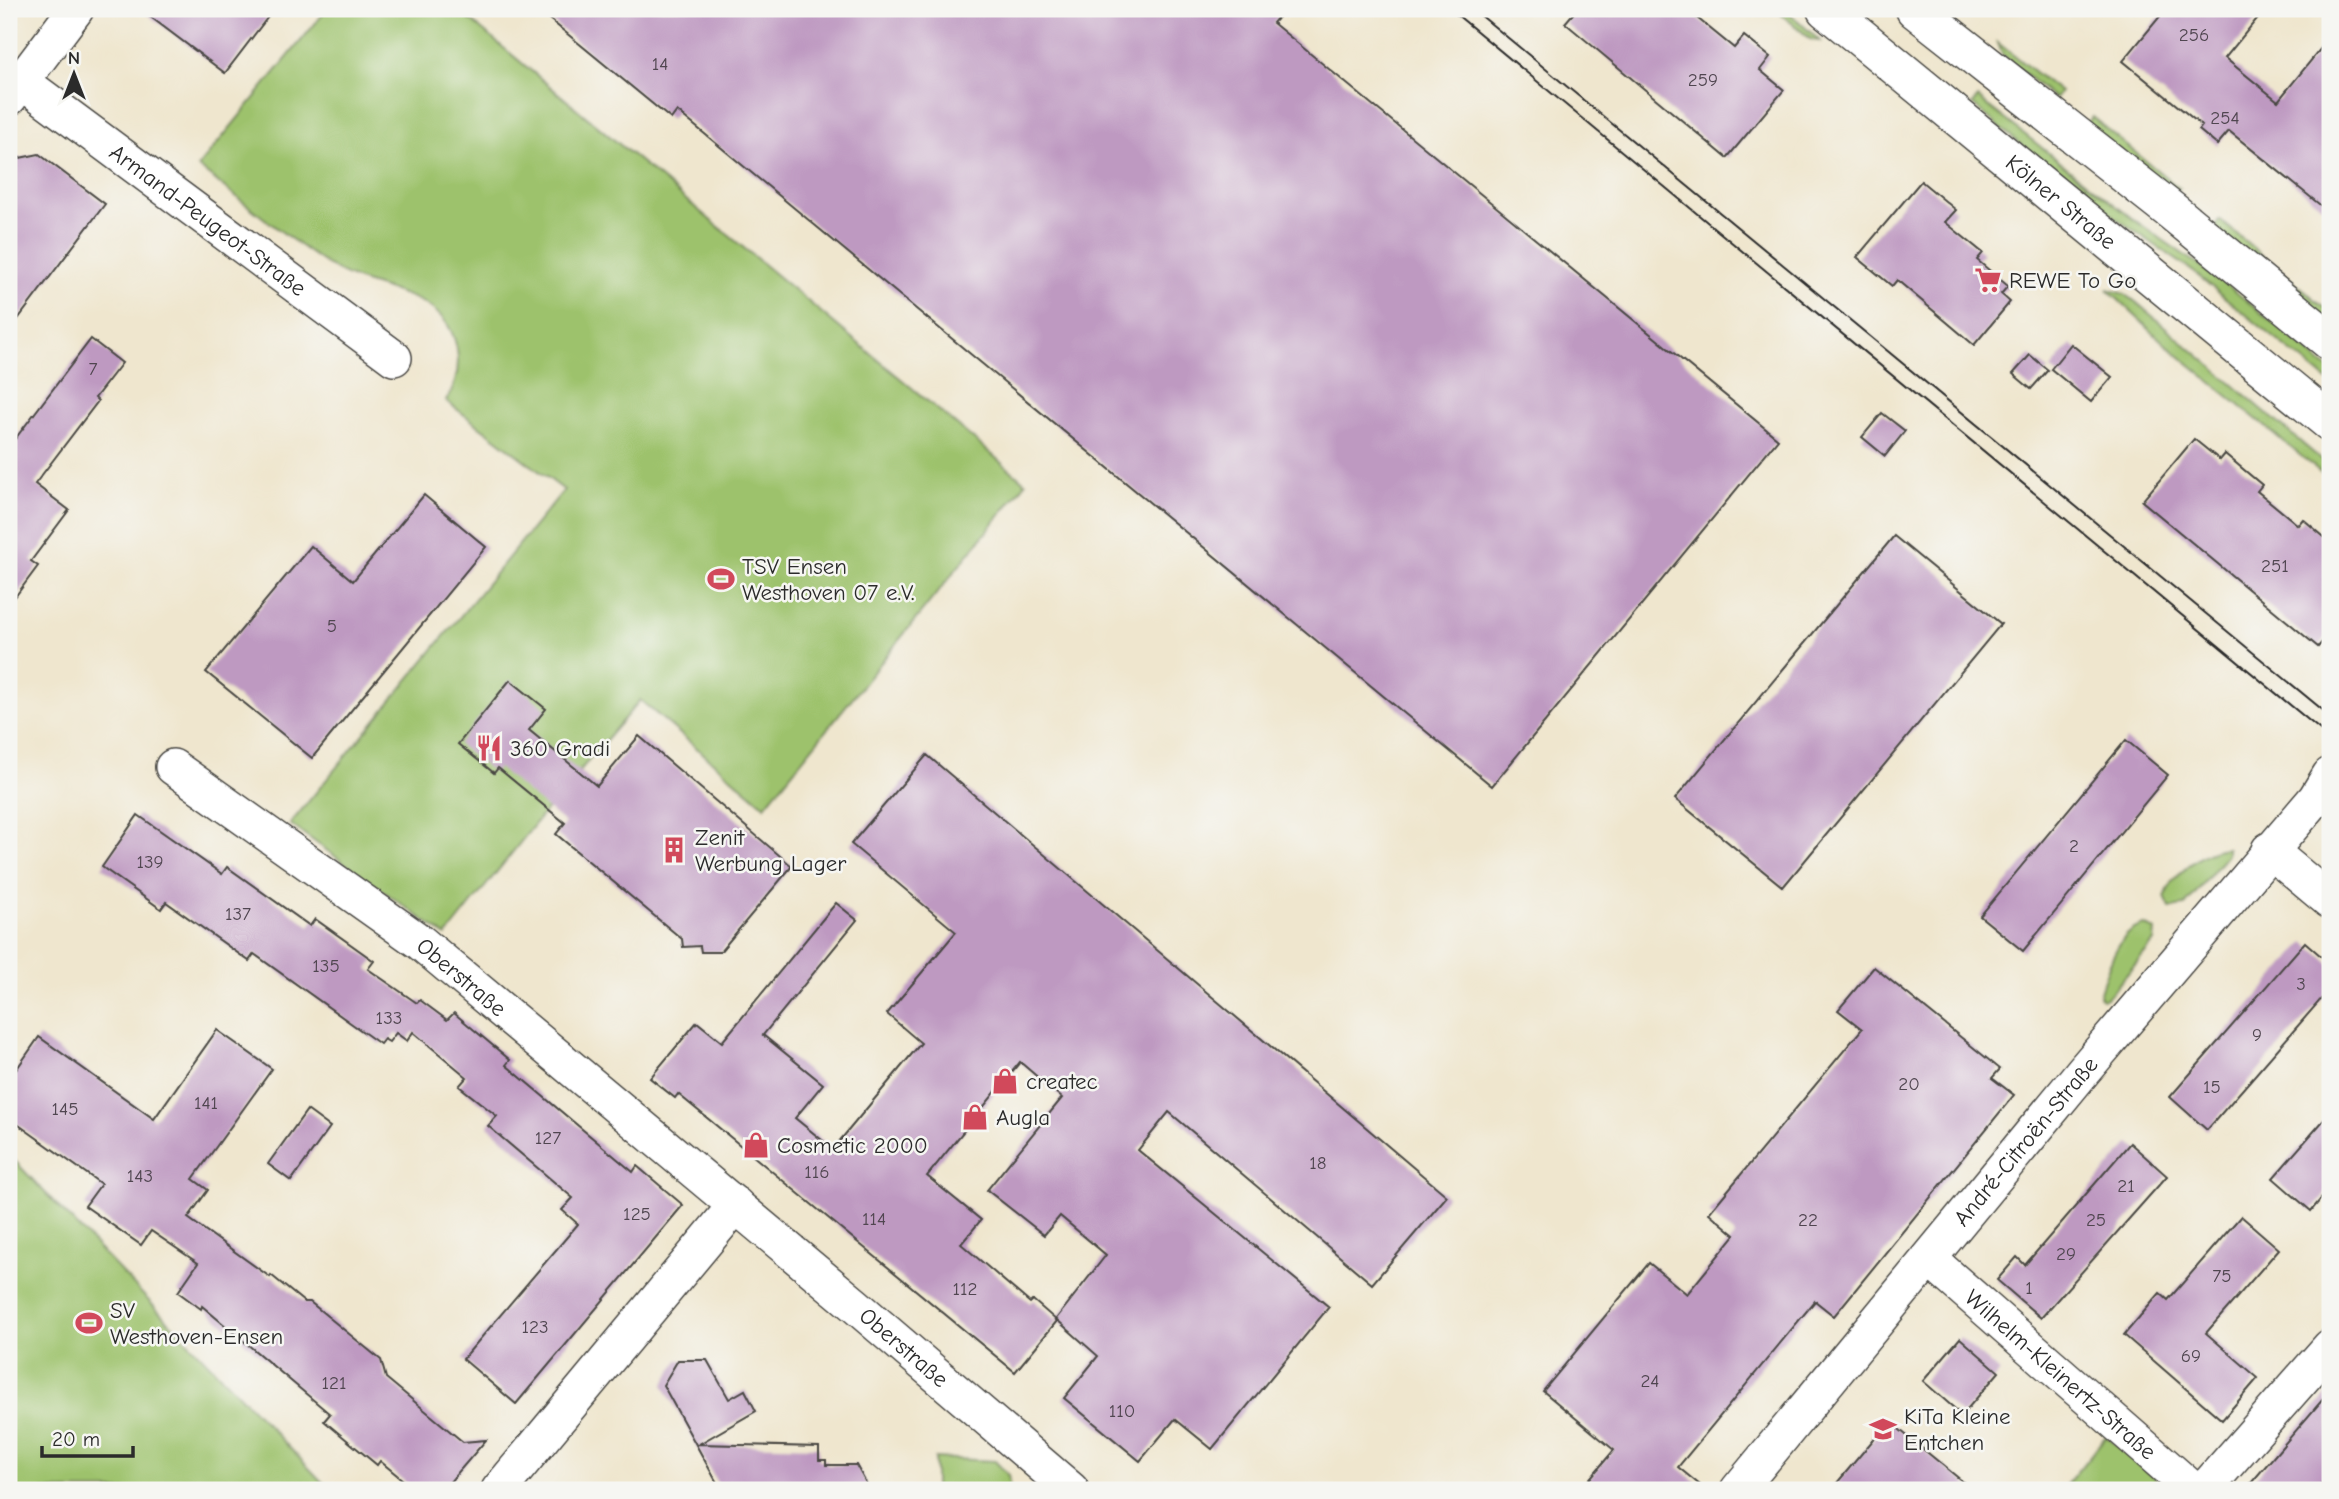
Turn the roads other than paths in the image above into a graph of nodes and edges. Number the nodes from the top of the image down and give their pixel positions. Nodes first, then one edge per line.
1 (76, 9) edge
2 (1826, 9) edge
3 (1920, 13) edge
4 (1889, 61) junction
5 (15, 90) edge
6 (2330, 341) edge
7 (394, 358) dead end
8 (2330, 422) edge
9 (173, 767) dead end
10 (2326, 788) edge
11 (2269, 850) junction
12 (2330, 901) edge
13 (736, 1205) junction
14 (1929, 1259) junction
15 (2330, 1347) edge
16 (499, 1490) edge
17 (1071, 1490) edge
18 (1738, 1490) edge
19 (2193, 1490) edge
20 (2204, 1490) edge

1 - 5 street, Armand-Peugeot-Straße
2 - 4 main road, Kölner Straße
3 - 4 main road
3 - 6 main road
4 - 8 main road, Kölner Straße
5 - 7 street, Armand-Peugeot-Straße
9 - 13 street, Oberstraße
10 - 11 street, André-Citroën-Straße
11 - 12 street
11 - 14 street, André-Citroën-Straße
13 - 16 street
13 - 17 street, Oberstraße
14 - 18 street, André-Citroën-Straße
14 - 19 street, Wilhelm-Kleinertz-Straße
15 - 20 street

